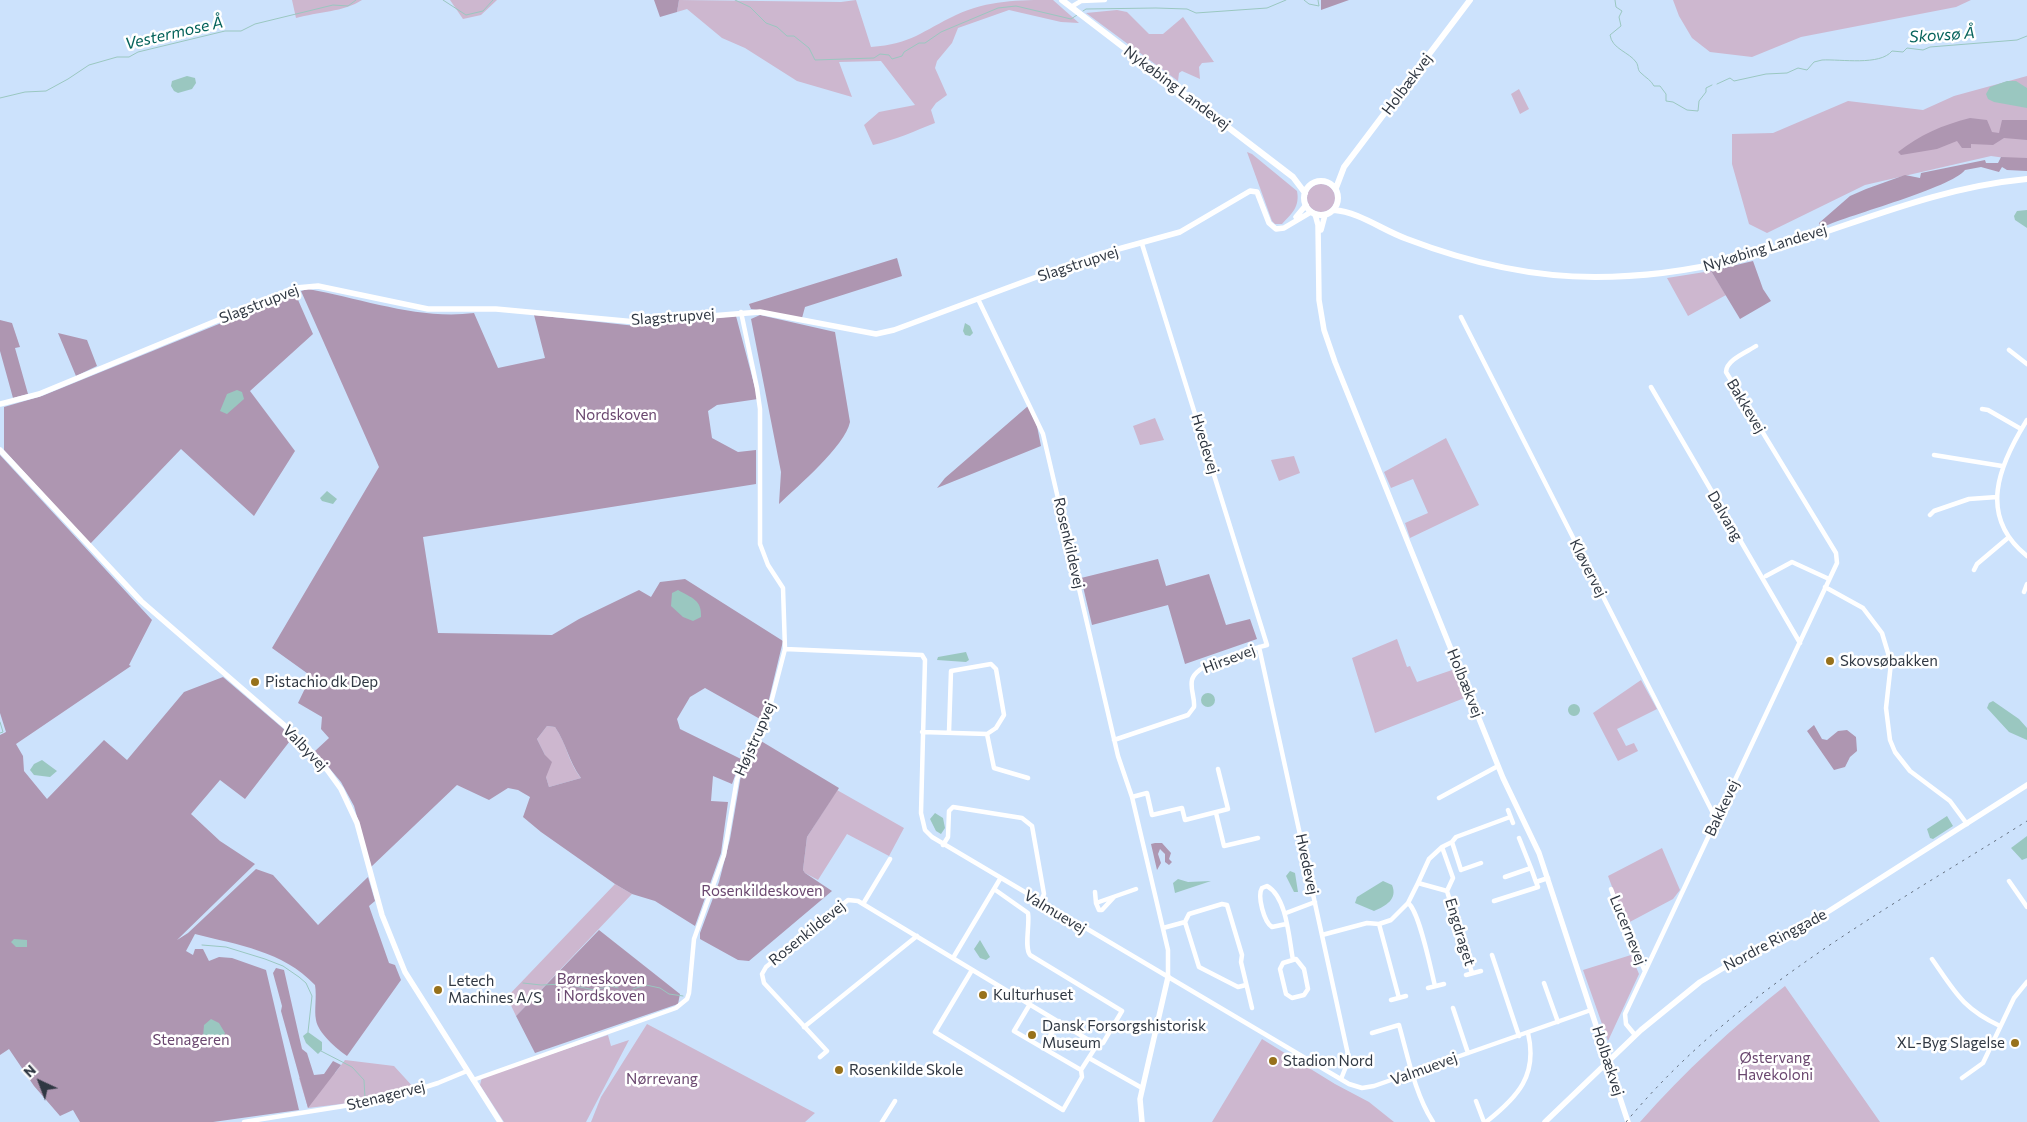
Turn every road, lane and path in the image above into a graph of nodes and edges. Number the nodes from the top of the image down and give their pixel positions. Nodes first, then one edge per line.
1 (1062, 0) edge
2 (1105, 0) edge
3 (1470, 0) edge
4 (1070, 7) junction
5 (1344, 167) junction
6 (1293, 177) junction
7 (2027, 178) edge
8 (1328, 182) junction
9 (1310, 185) junction
10 (1336, 188) junction
11 (1305, 192) junction
12 (1338, 202) junction
13 (1306, 206) junction
14 (1334, 210) junction
15 (1313, 213) junction
16 (1325, 215) junction
17 (1358, 217) junction
18 (1286, 227) junction
19 (1319, 242) junction
20 (1142, 244) junction
21 (978, 299) junction
22 (741, 312) junction
23 (1461, 317) dead end
24 (1756, 346) dead end
25 (2009, 350) dead end
26 (2027, 364) edge
27 (1651, 387) dead end
28 (0, 404) edge
29 (1982, 409) dead end
30 (2027, 420) edge
31 (2021, 429) junction
32 (0, 450) edge
33 (1934, 455) dead end
34 (2002, 466) junction
35 (1997, 497) junction
36 (1930, 515) dead end
37 (2009, 538) junction
38 (2027, 556) edge
39 (1974, 570) dead end
40 (1766, 576) dead end
41 (1829, 579) junction
42 (2027, 584) edge
43 (1825, 587) junction
44 (2024, 592) dead end
45 (1800, 643) junction
46 (1267, 645) joint
47 (1259, 647) junction
48 (785, 649) junction
49 (922, 732) junction
50 (949, 732) junction
51 (987, 734) junction
52 (1114, 740) junction
53 (1498, 766) junction
54 (1218, 769) dead end
55 (1028, 778) dead end
56 (2027, 785) edge
57 (1132, 797) junction
58 (1439, 798) dead end
59 (1508, 810) dead end
60 (1216, 812) junction
61 (1510, 817) junction
62 (1716, 819) junction
63 (1512, 823) dead end
64 (1966, 824) junction
65 (1258, 838) dead end
66 (1519, 838) dead end
67 (1452, 842) junction
68 (943, 845) junction
69 (1442, 847) junction
70 (890, 859) dead end
71 (1481, 863) dead end
72 (1530, 868) junction
73 (1505, 877) dead end
74 (1548, 878) junction
75 (1000, 879) junction
76 (2009, 881) dead end
77 (1536, 882) junction
78 (1418, 883) junction
79 (1136, 888) dead end
80 (994, 889) junction
81 (1611, 889) dead end
82 (1448, 891) junction
83 (1095, 892) dead end
84 (1116, 895) junction
85 (1494, 901) dead end
86 (1315, 902) junction
87 (1040, 903) junction
88 (1096, 903) junction
89 (1408, 903) junction
90 (864, 904) junction
91 (2027, 907) edge
92 (1286, 913) junction
93 (1185, 922) junction
94 (1286, 924) junction
95 (1379, 924) junction
96 (1163, 928) junction
97 (1322, 935) junction
98 (917, 936) junction
99 (1492, 955) dead end
100 (953, 958) junction
101 (1932, 959) dead end
102 (1293, 960) junction
103 (972, 970) junction
104 (1481, 971) dead end
105 (1645, 971) junction
106 (1472, 973) junction
107 (1466, 975) dead end
108 (1168, 977) junction
109 (2027, 982) edge
110 (1544, 983) dead end
111 (1444, 984) dead end
112 (1246, 985) junction
113 (1435, 986) junction
114 (1428, 988) dead end
115 (1406, 996) dead end
116 (1399, 998) junction
117 (1391, 1000) dead end
118 (1030, 1004) junction
119 (1252, 1008) dead end
120 (1453, 1008) dead end
121 (1592, 1010) junction
122 (1059, 1021) junction
123 (1558, 1022) junction
124 (804, 1026) junction
125 (2000, 1026) junction
126 (1372, 1033) dead end
127 (1528, 1033) junction
128 (1635, 1035) junction
129 (1519, 1036) junction
130 (1096, 1045) junction
131 (1043, 1048) junction
132 (1468, 1053) junction
133 (820, 1057) dead end
134 (1089, 1058) junction
135 (1608, 1062) junction
136 (1081, 1070) junction
137 (467, 1071) junction
138 (1412, 1073) junction
139 (1962, 1078) dead end
140 (1341, 1079) junction
141 (473, 1080) junction
142 (1142, 1088) junction
143 (1476, 1101) dead end
144 (894, 1102) dead end
145 (244, 1122) edge
146 (500, 1122) edge
147 (882, 1122) edge
148 (1142, 1122) edge
149 (1433, 1122) edge
150 (1485, 1122) edge
151 (1545, 1122) edge
152 (1628, 1122) edge

1 - 4 main road, Nykøbing Landevej
2 - 4 street
3 - 5 main road, Holbækvej
4 - 6 main road, Nykøbing Landevej
5 - 8 main road, Holbækvej
5 - 10 main road, Holbækvej
6 - 9 main road, Nykøbing Landevej
6 - 11 main road, Nykøbing Landevej
7 - 17 main road, Nykøbing Landevej
8 - 9 main road
8 - 10 main road
9 - 11 main road
10 - 12 main road
11 - 13 main road
12 - 14 main road
12 - 17 main road, Nykøbing Landevej
13 - 15 main road
13 - 18 street
14 - 16 main road
14 - 17 main road, Nykøbing Landevej
15 - 16 main road
15 - 18 street
15 - 19 street, Holbækvej
16 - 19 street, Holbækvej
18 - 20 street, Slagstrupvej
19 - 53 street, Holbækvej
20 - 21 street, Slagstrupvej
20 - 46 street, Hvedevej
21 - 22 street, Slagstrupvej
21 - 52 street, Rosenkildevej
22 - 28 street, Slagstrupvej
22 - 48 street, Højstrupvej
23 - 62 street, Kløvervej
24 - 41 street, Bakkevej
25 - 26 street
27 - 45 street, Dalvang
29 - 31 street
30 - 31 street
31 - 34 street
32 - 137 street, Valbyvej
33 - 34 street
34 - 35 street
35 - 36 street
35 - 37 street
37 - 38 street
37 - 39 street
40 - 41 street
41 - 43 street, Bakkevej
42 - 44 street
43 - 45 street, Bakkevej
43 - 64 street
45 - 62 street, Bakkevej
46 - 47 street, Hirsevej
47 - 52 street, Hirsevej
47 - 86 street, Hvedevej
48 - 49 street, Valmuevej
48 - 141 street, Højstrupvej
49 - 50 street
49 - 68 street, Valmuevej
50 - 51 street
50 - 51 street
51 - 55 street
52 - 57 street, Rosenkildevej
53 - 58 street
53 - 74 street, Holbækvej
54 - 60 street
56 - 64 street, Nordre Ringgade
57 - 60 street
57 - 96 street, Rosenkildevej
59 - 61 street
60 - 65 street
61 - 63 street
61 - 67 street
62 - 105 street, Bakkevej
64 - 128 street, Nordre Ringgade
66 - 72 street
67 - 69 street
67 - 71 street
68 - 75 street, Valmuevej
68 - 87 street
69 - 78 street
69 - 82 street, Engdraget
70 - 90 street, Rosenkildevej
72 - 73 street
72 - 77 street
74 - 77 street
74 - 121 street, Holbækvej
75 - 80 street
75 - 87 street, Valmuevej
76 - 91 street
77 - 85 street
78 - 82 street, Engdraget
78 - 89 street
79 - 84 street
80 - 100 street
80 - 130 street
81 - 105 street, Lucernevej
82 - 106 street, Engdraget
83 - 88 street
84 - 88 street
84 - 88 street
86 - 92 street
86 - 97 street, Hvedevej
87 - 108 street, Valmuevej
89 - 95 street
89 - 113 street
90 - 98 street, Rosenkildevej
90 - 124 street, Rosenkildevej
92 - 94 street
92 - 94 street
93 - 96 street
93 - 112 street
93 - 112 street
94 - 102 street
95 - 97 street
95 - 116 street
96 - 108 street, Rosenkildevej
97 - 140 street, Hvedevej
98 - 100 street, Rosenkildevej
98 - 124 street
99 - 129 street
100 - 103 street, Rosenkildevej
101 - 125 street
102 - 102 street
103 - 118 street, Rosenkildevej
103 - 136 street
104 - 106 street, Engdraget
105 - 128 street, Bakkevej
106 - 107 street, Engdraget
108 - 140 street, Valmuevej
108 - 142 street, Rosenkildevej
109 - 125 street
110 - 123 street
111 - 113 street
112 - 119 street
113 - 114 street
115 - 116 street
116 - 117 street
118 - 122 street, Rosenkildevej
118 - 131 street
120 - 132 street, Valmuevej
121 - 123 street, Valmuevej
121 - 135 street, Holbækvej
122 - 130 street, Rosenkildevej
122 - 131 street
123 - 127 street, Valmuevej
124 - 133 street, Rosenkildevej
125 - 139 street
126 - 138 street
127 - 129 street, Valmuevej
127 - 150 street
128 - 135 street, Nordre Ringgade
129 - 132 street, Valmuevej
130 - 134 street
131 - 136 street
132 - 138 street, Valmuevej
134 - 136 street
134 - 142 street
135 - 151 street, Nordre Ringgade
135 - 152 street, Holbækvej
137 - 141 street, Valbyvej
137 - 145 street, Stenagervej
138 - 140 street, Valmuevej
138 - 149 street
141 - 146 street, Valbyvej
142 - 148 street, Rosenkildevej
143 - 150 street
144 - 147 street

